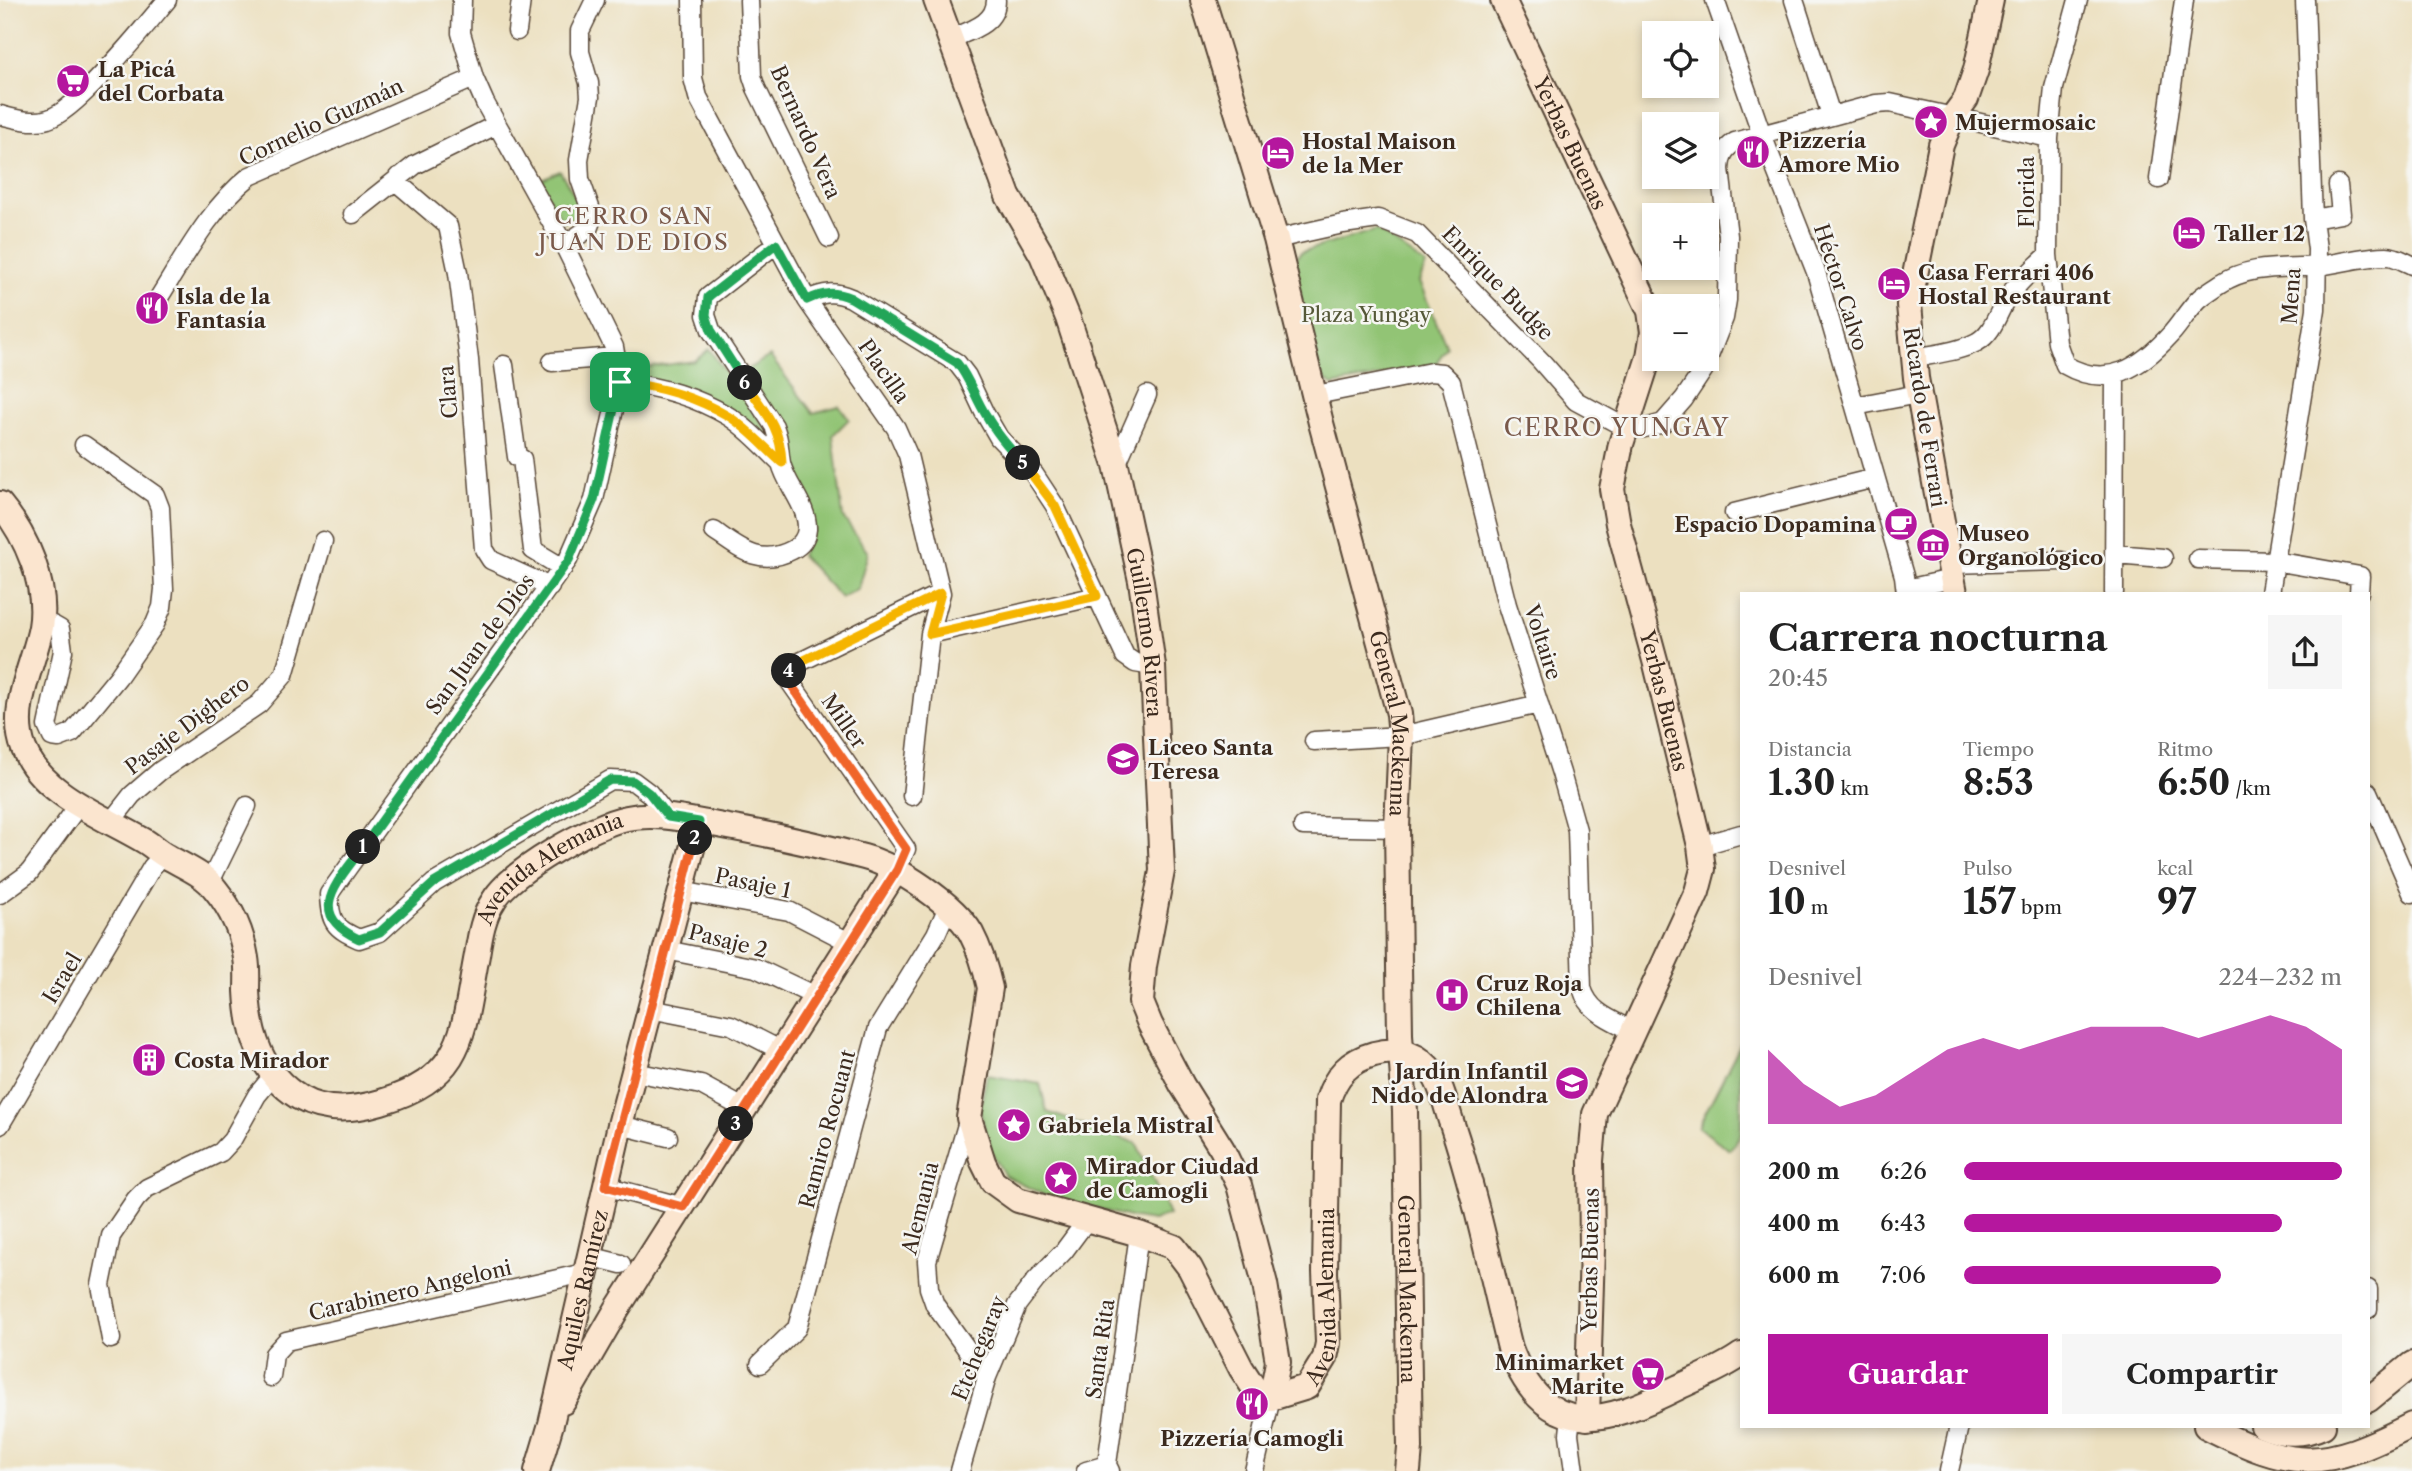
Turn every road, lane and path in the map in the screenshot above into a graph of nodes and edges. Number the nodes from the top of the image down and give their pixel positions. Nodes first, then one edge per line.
1 (167, 0) edge
2 (462, 0) edge
3 (521, 0) edge
4 (595, 0) edge
5 (692, 0) edge
6 (750, 0) edge
7 (936, 0) edge
8 (996, 0) edge
9 (1203, 0) edge
10 (1503, 0) edge
11 (1715, 0) edge
12 (1794, 0) edge
13 (1991, 0) edge
14 (2078, 0) edge
15 (2184, 0) edge
16 (2305, 0) edge
17 (517, 31) dead end
18 (948, 40) junction
19 (474, 78) junction
20 (1831, 115) junction
21 (0, 116) edge
22 (1952, 118) junction
23 (496, 125) junction
24 (1762, 135) junction
25 (2049, 138) junction
26 (398, 177) junction
27 (2159, 179) dead end
28 (2338, 185) dead end
29 (354, 214) dead end
30 (2313, 219) junction
31 (829, 238) dead end
32 (1276, 239) junction
33 (776, 244) junction
34 (564, 245) junction
35 (2048, 255) junction
36 (2412, 265) edge
37 (2316, 266) junction
38 (158, 299) dead end
39 (807, 300) junction
40 (615, 357) junction
41 (1913, 358) junction
42 (552, 362) dead end
43 (504, 365) dead end
44 (2115, 374) junction
45 (620, 382) junction
46 (1918, 394) junction
47 (1147, 395) dead end
48 (1316, 395) junction
49 (1855, 406) junction
50 (1626, 428) junction
51 (84, 445) dead end
52 (782, 463) junction
53 (1116, 465) junction
54 (1875, 478) junction
55 (0, 503) edge
56 (1734, 513) dead end
57 (714, 531) dead end
58 (323, 541) dead end
59 (2116, 554) junction
60 (2163, 558) dead end
61 (2198, 559) dead end
62 (2062, 561) dead end
63 (2275, 561) junction
64 (563, 568) junction
65 (1952, 579) edge
66 (2359, 585) edge
67 (550, 587) junction
68 (1906, 591) edge
69 (2114, 592) edge
70 (2270, 592) edge
71 (941, 593) junction
72 (1097, 596) junction
73 (42, 623) junction
74 (930, 634) junction
75 (1153, 666) junction
76 (1539, 705) junction
77 (1401, 736) junction
78 (1314, 741) dead end
79 (912, 796) dead end
80 (2370, 797) edge
81 (78, 806) junction
82 (247, 806) dead end
83 (668, 817) junction
84 (699, 822) junction
85 (110, 823) junction
86 (1303, 826) dead end
87 (1396, 828) junction
88 (1740, 834) edge
89 (1700, 846) junction
90 (163, 855) junction
91 (897, 870) junction
92 (210, 882) junction
93 (681, 891) junction
94 (2412, 892) edge
95 (0, 894) edge
96 (948, 907) junction
97 (851, 943) junction
98 (666, 950) junction
99 (817, 997) junction
100 (650, 1009) junction
101 (1633, 1031) junction
102 (782, 1051) junction
103 (1401, 1052) junction
104 (634, 1072) junction
105 (273, 1076) junction
106 (746, 1109) junction
107 (969, 1118) junction
108 (0, 1125) edge
109 (620, 1125) junction
110 (668, 1137) dead end
111 (605, 1186) junction
112 (683, 1207) junction
113 (1087, 1220) junction
114 (1139, 1234) junction
115 (621, 1264) dead end
116 (586, 1265) junction
117 (111, 1339) dead end
118 (1740, 1356) edge
119 (760, 1364) dead end
120 (2412, 1364) edge
121 (271, 1377) dead end
122 (987, 1377) junction
123 (1271, 1398) junction
124 (2370, 1398) edge
125 (1579, 1417) junction
126 (551, 1424) junction
127 (2412, 1425) edge
128 (1959, 1428) edge
129 (2209, 1428) edge
130 (2269, 1428) edge
131 (2317, 1428) edge
132 (1107, 1469) edge
133 (2329, 1469) edge
134 (537, 1471) edge
135 (960, 1471) edge
136 (1086, 1471) edge
137 (1254, 1471) edge
138 (1408, 1471) edge
139 (1574, 1471) edge
140 (1949, 1471) edge

1 - 21 street
2 - 19 street, San Juan de Dios
3 - 17 street
4 - 34 street
5 - 33 street, Placilla
6 - 31 street, Bernardo Vera
7 - 18 street, Guillermo Rivera
8 - 18 street
9 - 32 street, General Mackenna
10 - 50 street, Yerbas Buenas
11 - 24 street, Héctor Calvo
12 - 20 street
13 - 22 street, Ricardo de Ferrari
14 - 25 street, Florida
15 - 27 street
16 - 30 street, Mena
18 - 53 street, Guillermo Rivera
19 - 23 street, San Juan de Dios
19 - 38 street, Cornelio Guzmán
20 - 22 street
20 - 24 street
22 - 25 street
22 - 41 street, Ricardo de Ferrari
23 - 26 street
23 - 34 street, San Juan de Dios
24 - 49 street, Héctor Calvo
24 - 50 street
25 - 35 street, Florida
26 - 29 street
26 - 67 street, Clara
28 - 30 street
30 - 37 street, Mena
32 - 48 street, General Mackenna
32 - 50 street, Enrique Budge
33 - 39 street, Placilla
33 - 52 street
34 - 40 street, San Juan de Dios
35 - 41 street
35 - 44 street, Florida
36 - 37 street
37 - 44 street
37 - 63 street, Mena
39 - 71 street, Placilla
39 - 72 street
40 - 42 street
40 - 45 street, San Juan de Dios
41 - 46 street, Ricardo de Ferrari
43 - 64 street
44 - 59 street
45 - 52 street
45 - 64 street, San Juan de Dios
46 - 49 street
46 - 65 street, Ricardo de Ferrari
47 - 53 street
48 - 76 street, Voltaire
48 - 77 street, General Mackenna
49 - 54 street, Héctor Calvo
50 - 89 street, Yerbas Buenas
51 - 73 street
52 - 57 street
53 - 75 street, Guillermo Rivera
54 - 56 street
54 - 68 street, Héctor Calvo
55 - 73 street, Avenida Alemania
58 - 85 street, Pasaje Dighero
59 - 60 street
59 - 69 street
61 - 63 street
62 - 65 street
63 - 66 street
63 - 70 street, Mena
64 - 67 street, San Juan de Dios
65 - 68 street
67 - 83 street, San Juan de Dios
71 - 74 street, Placilla
71 - 91 street, Miller
72 - 74 street
72 - 75 street
73 - 81 street, Avenida Alemania
74 - 79 street, Placilla
75 - 123 street, Guillermo Rivera
76 - 77 street
76 - 101 street, Voltaire
77 - 78 street
77 - 87 street, General Mackenna
80 - 94 street
81 - 85 street, Avenida Alemania
81 - 95 street
82 - 92 street
83 - 84 street, Avenida Alemania
83 - 105 street, Avenida Alemania
84 - 91 street, Avenida Alemania
84 - 93 street, Aquiles Ramírez
85 - 90 street, Avenida Alemania
86 - 87 street
87 - 103 street, General Mackenna
88 - 89 street
89 - 101 street, Yerbas Buenas
90 - 92 street, Avenida Alemania
90 - 108 street, Israel
91 - 96 street, Avenida Alemania
91 - 97 street
92 - 105 street, Avenida Alemania
93 - 97 street, Pasaje 1
93 - 98 street, Aquiles Ramírez
96 - 107 street, Avenida Alemania
96 - 119 street, Ramiro Rocuant
97 - 99 street
98 - 99 street, Pasaje 2
98 - 100 street, Aquiles Ramírez
99 - 102 street
100 - 102 street
100 - 104 street, Aquiles Ramírez
101 - 125 street, Yerbas Buenas
102 - 106 street
103 - 123 street, Avenida Alemania
103 - 125 street
103 - 138 street, General Mackenna
104 - 106 street
104 - 109 street, Aquiles Ramírez
105 - 117 street
106 - 112 street
107 - 113 street, Avenida Alemania
107 - 122 street, Alemania
109 - 110 street
109 - 111 street, Aquiles Ramírez
111 - 112 street
111 - 116 street, Aquiles Ramírez
112 - 126 street
113 - 114 street, Avenida Alemania
113 - 122 street, Etchegaray
114 - 123 street, Avenida Alemania
114 - 132 street, Santa Rita
115 - 116 street
116 - 121 street, Carabinero Angeloni
116 - 126 street, Aquiles Ramírez
118 - 125 street
120 - 124 street
122 - 135 street, Etchegaray
123 - 137 street
125 - 139 street, Yerbas Buenas
126 - 134 street, Aquiles Ramírez
127 - 133 street
128 - 140 street
129 - 133 street
130 - 131 street
132 - 136 street

